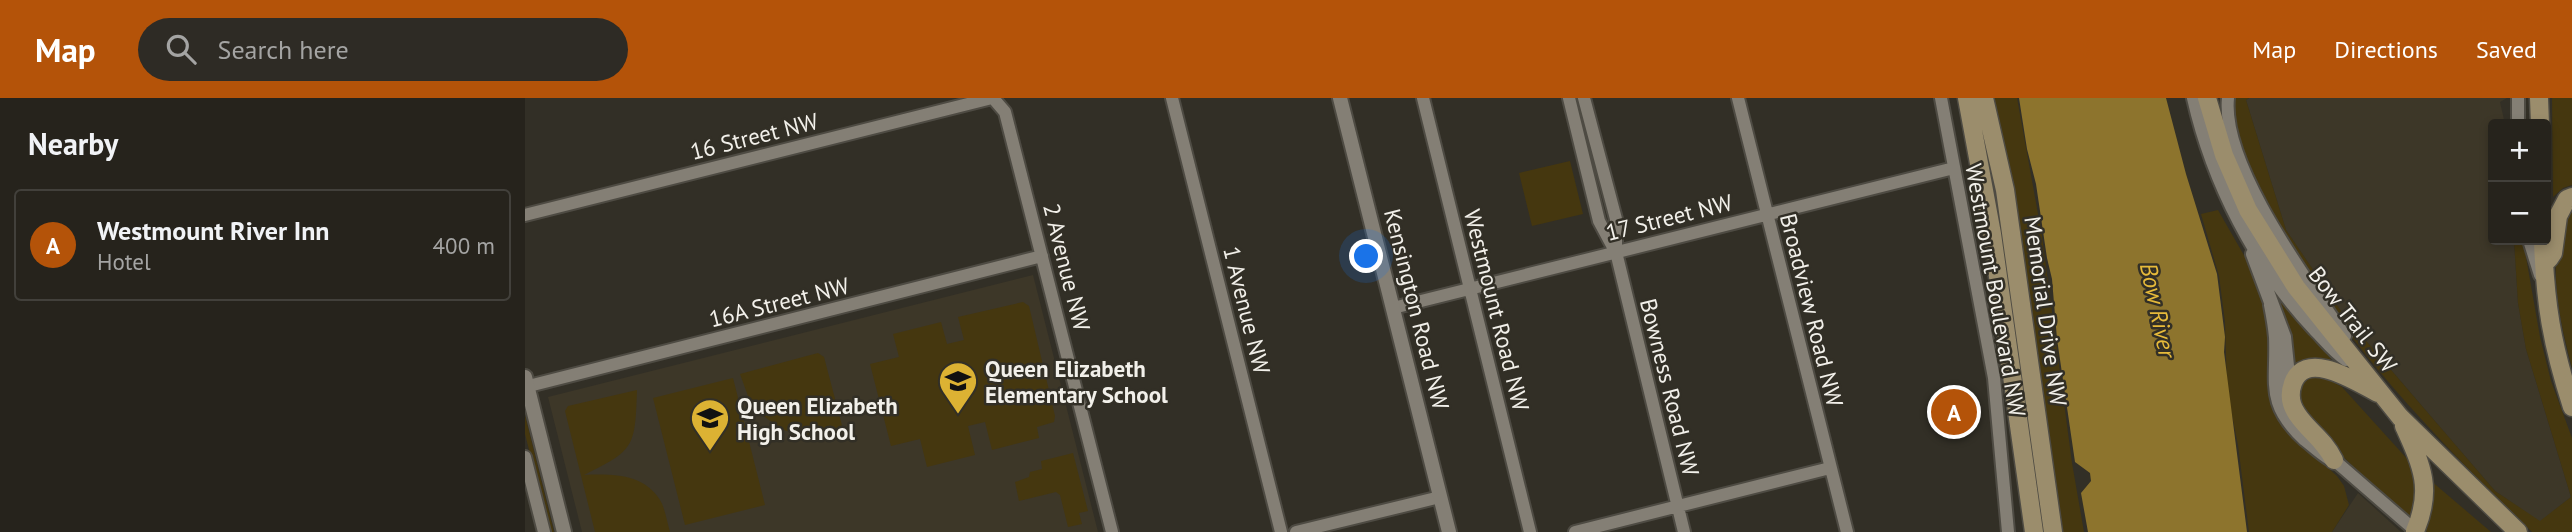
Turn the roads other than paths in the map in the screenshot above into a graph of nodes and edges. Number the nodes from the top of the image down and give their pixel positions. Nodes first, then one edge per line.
1 (993, 98) edge
2 (1171, 98) edge
3 (1340, 98) edge
4 (1423, 98) edge
5 (1569, 98) edge
6 (1584, 98) edge
7 (1738, 98) edge
8 (1941, 98) edge
9 (1967, 98) edge
10 (1984, 98) edge
11 (2194, 98) edge
12 (2207, 98) edge
13 (2228, 98) edge
14 (2518, 98) edge
15 (2539, 98) edge
16 (2518, 119) edge
17 (2540, 119) edge
18 (1954, 168) junction
19 (2572, 197) edge
20 (525, 215) edge
21 (1767, 215) junction
22 (2251, 239) junction
23 (2531, 245) edge
24 (2543, 245) edge
25 (1616, 252) junction
26 (1042, 256) junction
27 (2544, 268) junction
28 (1470, 289) junction
29 (2544, 289) junction
30 (2271, 304) junction
31 (1393, 308) junction
32 (2365, 374) junction
33 (526, 383) edge
34 (2379, 393) junction
35 (2290, 400) junction
36 (2572, 407) edge
37 (2400, 417) junction
38 (525, 457) edge
39 (2334, 460) junction
40 (1830, 468) junction
41 (1440, 497) junction
42 (1678, 507) junction
43 (2416, 531) edge
44 (544, 532) edge
45 (563, 532) edge
46 (1112, 532) edge
47 (1281, 532) edge
48 (1296, 532) edge
49 (1449, 532) edge
50 (1530, 532) edge
51 (1575, 532) edge
52 (1684, 532) edge
53 (1847, 532) edge
54 (2008, 532) edge
55 (2034, 532) edge
56 (2053, 532) edge
57 (2518, 532) edge

1 - 20 street, 16 Street NW
1 - 26 street, 2 Avenue NW
2 - 47 street, 1 Avenue NW
3 - 31 street, Kensington Road NW
4 - 28 street, Westmount Road NW
5 - 25 street, Bowness Road NW
6 - 25 street, Bowness Road NW
7 - 21 street, Broadview Road NW
8 - 18 street, Westmount Boulevard NW
9 - 55 main road, Memorial Drive NW
10 - 56 main road, Memorial Drive NW
11 - 22 street
12 - 32 main road, Bow Trail SW
13 - 32 street
14 - 16 street
15 - 17 main road
18 - 21 street, 17 Street NW
18 - 54 street, Westmount Boulevard NW
19 - 27 main road
21 - 25 street, 17 Street NW
21 - 40 street, Broadview Road NW
22 - 30 street
22 - 32 street
23 - 29 street
24 - 27 main road
25 - 28 street, 17 Street NW
25 - 42 street, Bowness Road NW
26 - 33 street, 16A Street NW
26 - 46 street, 2 Avenue NW
27 - 29 main road
28 - 31 street, 17 Street NW
28 - 50 street, Westmount Road NW
29 - 36 main road
30 - 35 street
30 - 39 street
31 - 41 street, Kensington Road NW
32 - 34 main road, Bow Trail SW
33 - 45 street
34 - 35 main road
34 - 37 main road, Bow Trail SW
35 - 39 main road
37 - 43 main road
37 - 57 main road, Bow Trail SW
38 - 44 street
39 - 43 street
40 - 42 street
40 - 53 street, Broadview Road NW
41 - 48 street
41 - 49 street, Kensington Road NW
42 - 51 street
42 - 52 street, Bowness Road NW

